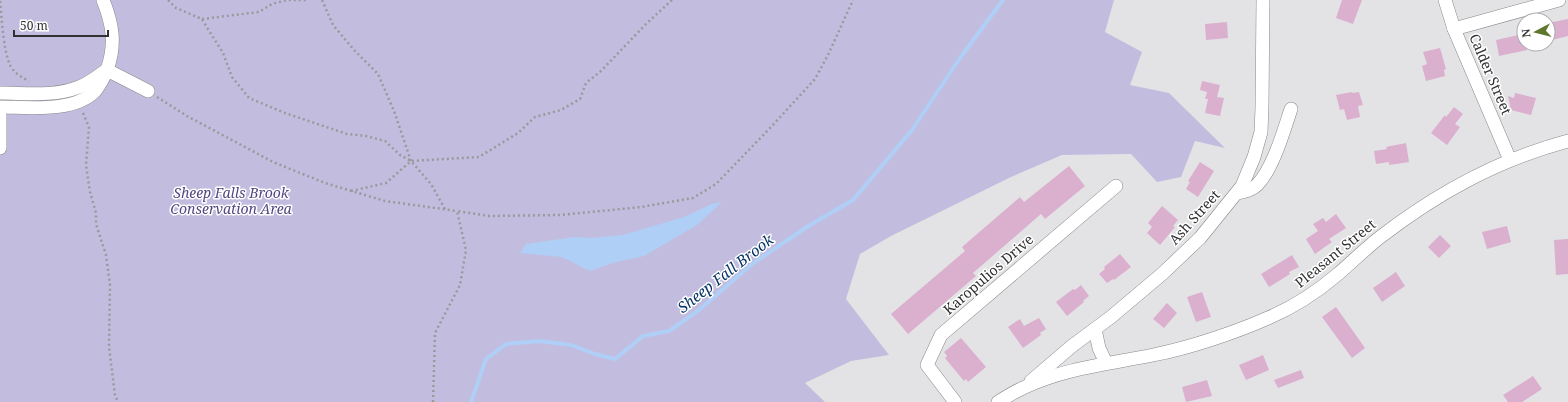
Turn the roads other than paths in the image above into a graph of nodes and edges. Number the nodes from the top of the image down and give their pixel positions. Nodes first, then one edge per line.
1 (104, 0) edge
2 (1263, 0) edge
3 (1445, 0) edge
4 (1559, 0) edge
5 (1454, 29) junction
6 (107, 70) junction
7 (148, 91) road end
8 (0, 93) edge
9 (0, 107) edge
10 (1291, 109) dead end
11 (0, 116) edge
12 (1568, 141) edge
13 (0, 148) edge
14 (1510, 160) junction
15 (1116, 186) dead end
16 (1237, 193) junction
17 (1095, 329) junction
18 (1106, 363) junction
19 (1022, 388) junction
20 (955, 402) edge
21 (998, 402) edge

1 - 6 street
2 - 16 street, Ash Street
3 - 5 street, Calder Street
4 - 5 street
5 - 14 street, Calder Street
6 - 7 street
6 - 8 street
6 - 9 street
10 - 16 street
11 - 13 street
12 - 14 street, Pleasant Street
14 - 18 street, Pleasant Street
15 - 20 street, Karopulios Drive
16 - 17 street, Ash Street
17 - 18 street
17 - 19 street, Ash Street
18 - 19 street, Pleasant Street
19 - 21 street, Pleasant Street

